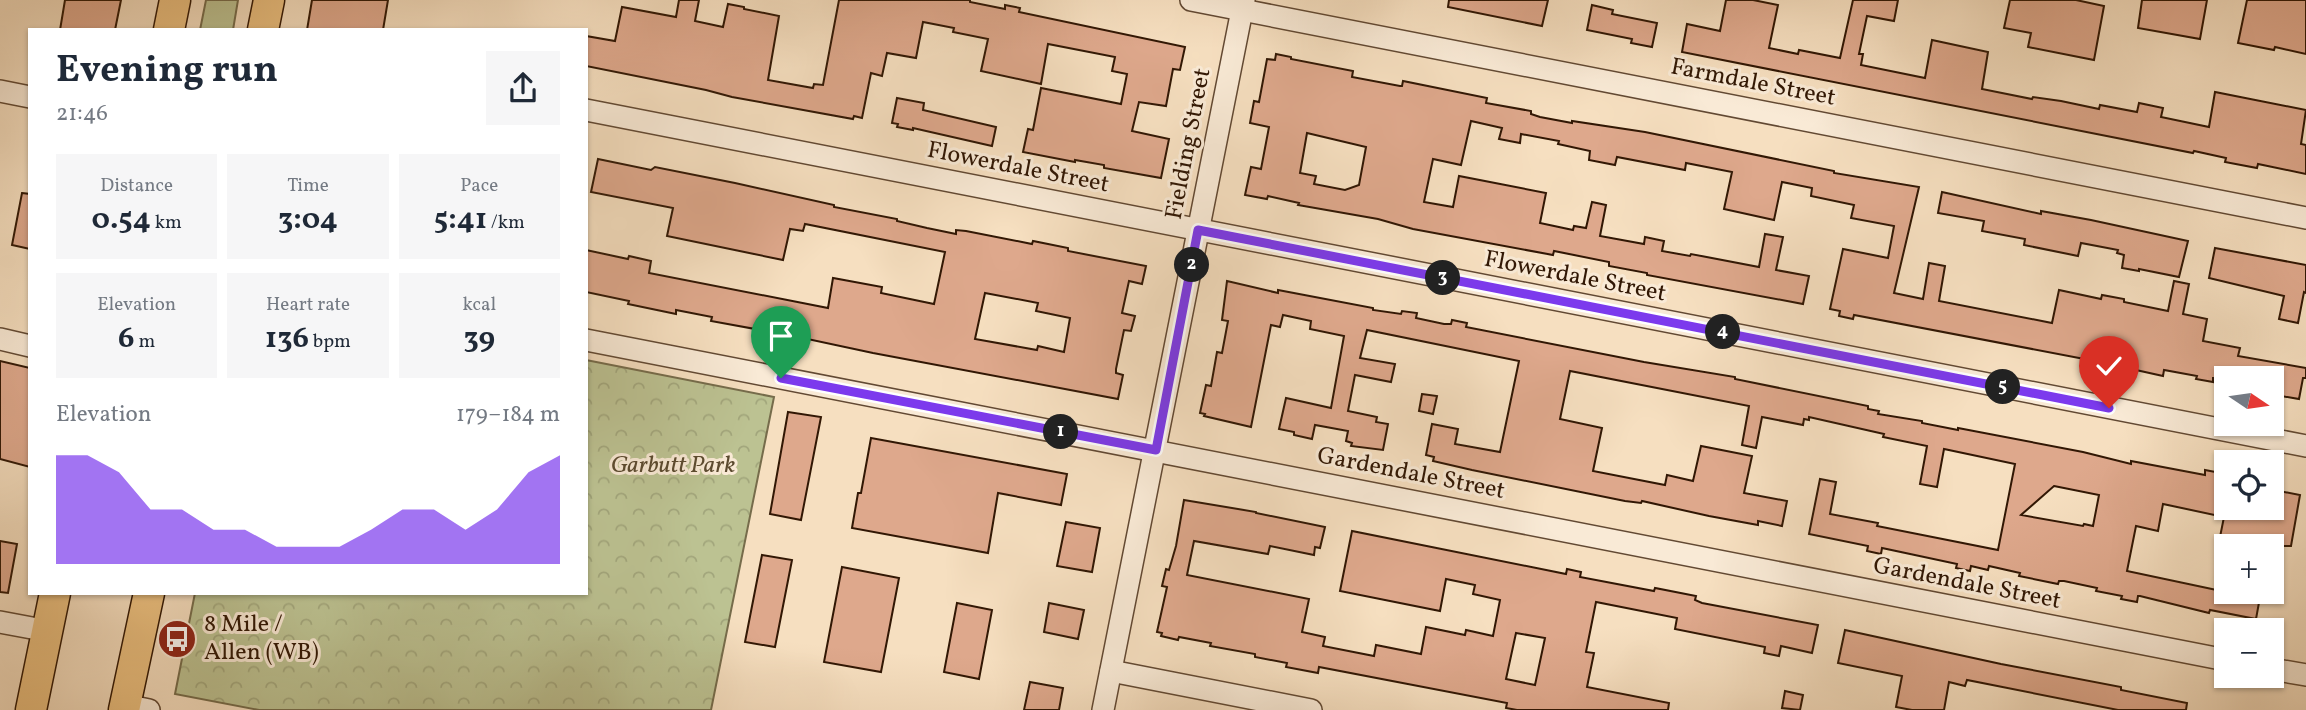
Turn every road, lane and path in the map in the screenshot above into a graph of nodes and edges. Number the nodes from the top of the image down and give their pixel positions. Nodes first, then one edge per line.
1 (175, 0) edge
2 (269, 0) edge
3 (1191, 0) edge
4 (1243, 5) edge
5 (169, 28) edge
6 (263, 28) edge
7 (0, 91) edge
8 (28, 97) edge
9 (588, 110) edge
10 (2306, 218) edge
11 (1198, 230) junction
12 (0, 340) edge
13 (588, 340) edge
14 (28, 346) edge
15 (2306, 446) edge
16 (1156, 450) junction
17 (55, 595) edge
18 (149, 595) edge
19 (0, 622) edge
20 (48, 631) junction
21 (2214, 658) edge
22 (1111, 671) junction
23 (2284, 671) edge
24 (2306, 676) edge
25 (133, 708) edge
26 (32, 710) edge
27 (1103, 710) edge
28 (1311, 710) edge

1 - 5 highway
2 - 6 highway
3 - 4 street, Farmdale Street
4 - 10 street, Farmdale Street
4 - 11 street, Fielding Street
7 - 8 street
9 - 11 street, Flowerdale Street
11 - 15 street, Flowerdale Street
11 - 16 street, Fielding Street
12 - 14 street
13 - 16 street, Gardendale Street
16 - 21 street, Gardendale Street
16 - 22 street, Fielding Street
17 - 20 highway
18 - 25 highway
19 - 20 street
20 - 26 highway
22 - 27 street, Fielding Street
22 - 28 street
23 - 24 street

